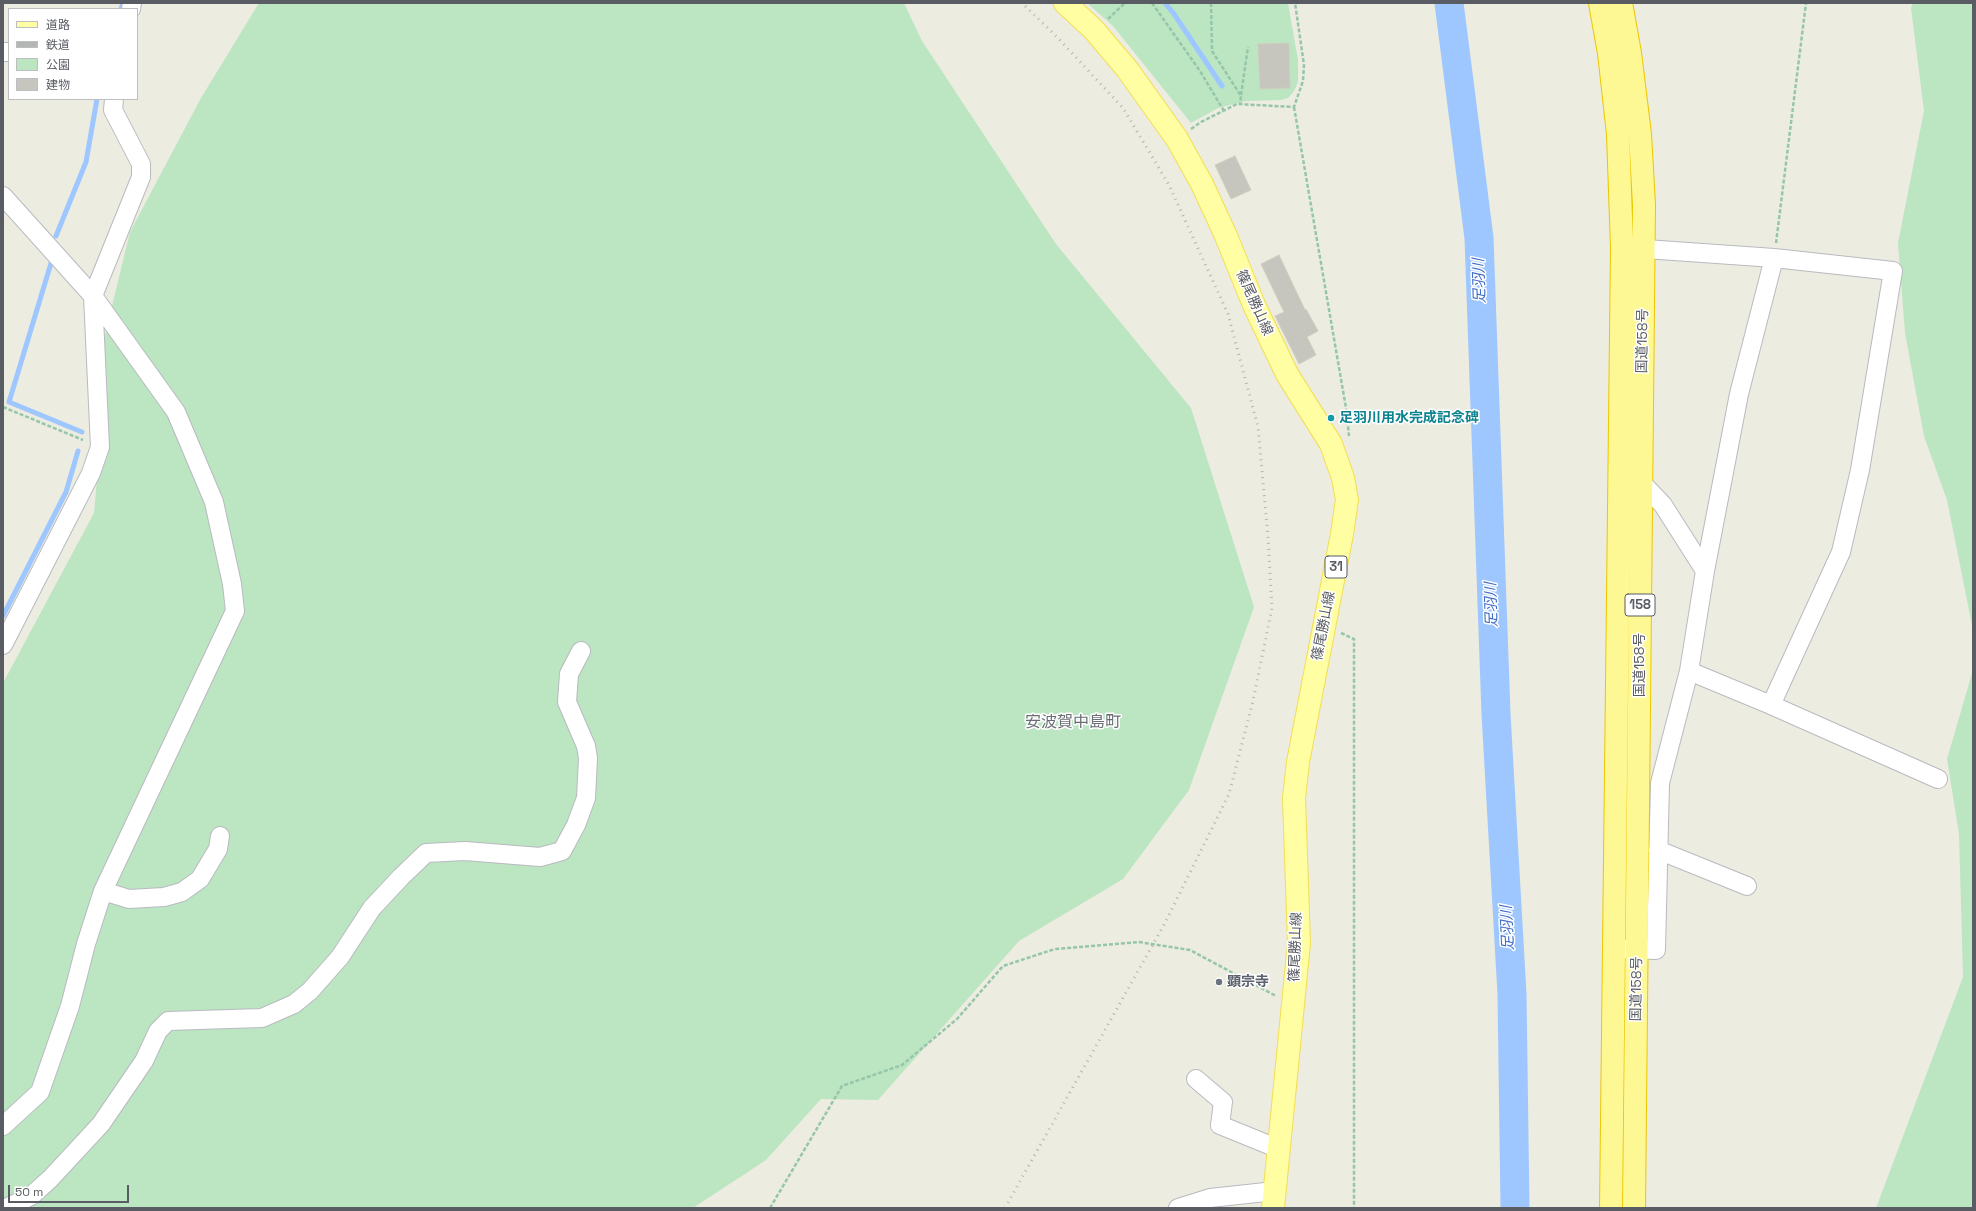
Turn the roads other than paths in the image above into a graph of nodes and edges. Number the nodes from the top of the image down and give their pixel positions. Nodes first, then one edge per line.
1 (1065, 3) edge
2 (1600, 3) edge
3 (1622, 3) edge
4 (114, 100) edge
5 (3, 196) edge
6 (1622, 248) junction
7 (1644, 249) junction
8 (1774, 258) junction
9 (93, 296) junction
10 (1641, 482) junction
11 (1705, 571) junction
12 (3, 645) edge
13 (581, 651) dead end
14 (1689, 671) junction
15 (1771, 705) junction
16 (1938, 779) dead end
17 (220, 836) dead end
18 (1658, 850) junction
19 (1746, 886) dead end
20 (104, 891) junction
21 (1614, 949) junction
22 (1638, 950) junction
23 (1196, 1079) dead end
24 (3, 1126) edge
25 (1279, 1149) junction
26 (1274, 1199) edge
27 (6, 1208) edge
28 (1178, 1208) edge
29 (1611, 1208) edge
30 (1634, 1208) edge

1 - 25 main road, 篠尾勝山線 / 31
2 - 6 highway, 国道158号 / 158
3 - 7 highway, 国道158号 / 158
4 - 9 street
5 - 9 street
6 - 7 street
6 - 21 highway, 国道158号 / 158
7 - 8 street
7 - 10 highway, 国道158号 / 158
8 - 11 street
8 - 15 street
9 - 12 street
9 - 20 street
10 - 11 street
10 - 22 highway, 国道158号 / 158
11 - 14 street
13 - 27 street
14 - 15 street
14 - 18 street
15 - 16 street
17 - 20 street
18 - 19 street
18 - 22 street
20 - 24 street
21 - 22 street
21 - 29 highway, 国道158号 / 158
22 - 30 highway, 国道158号 / 158
23 - 25 street
25 - 26 main road, 篠尾勝山線 / 31
26 - 28 street

